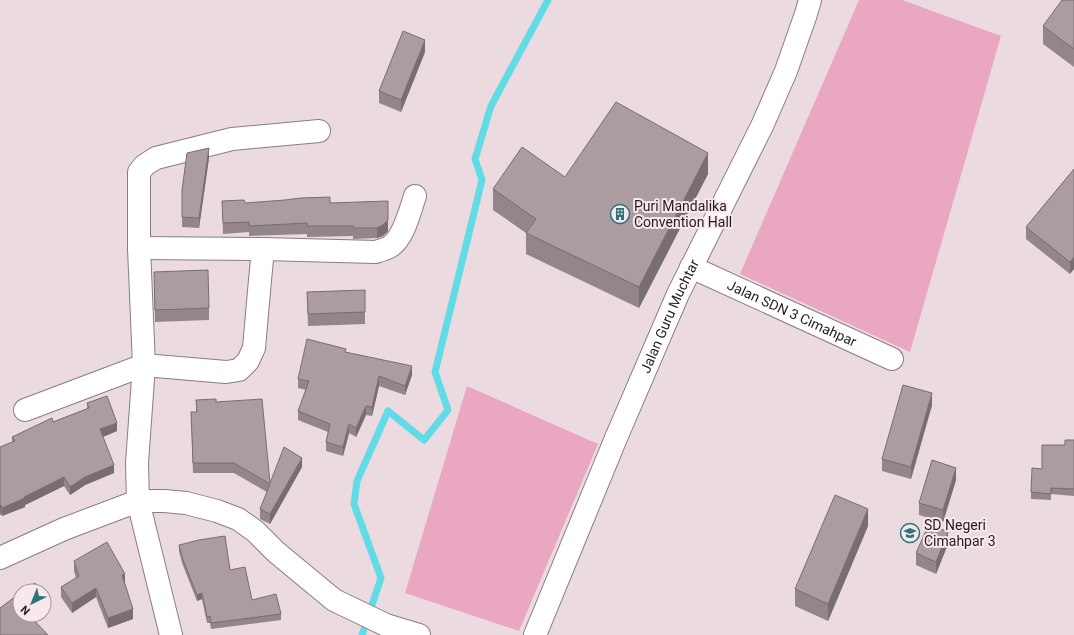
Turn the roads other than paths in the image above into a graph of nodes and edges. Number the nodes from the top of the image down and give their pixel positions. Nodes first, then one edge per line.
1 (810, 0) edge
2 (319, 131) dead end
3 (415, 196) dead end
4 (139, 248) junction
5 (263, 249) junction
6 (691, 267) junction
7 (892, 359) dead end
8 (144, 365) junction
9 (25, 410) dead end
10 (138, 501) junction
11 (0, 558) edge
12 (171, 635) edge
13 (419, 635) edge
14 (535, 635) edge

1 - 6 street, Jalan Guru Muchtar
2 - 4 street
3 - 5 street
4 - 5 street
4 - 8 street
5 - 8 street
6 - 7 street, Jalan SDN 3 Cimahpar
6 - 14 street, Jalan Guru Muchtar
8 - 9 street
8 - 10 street
10 - 11 street
10 - 12 street
10 - 13 street

